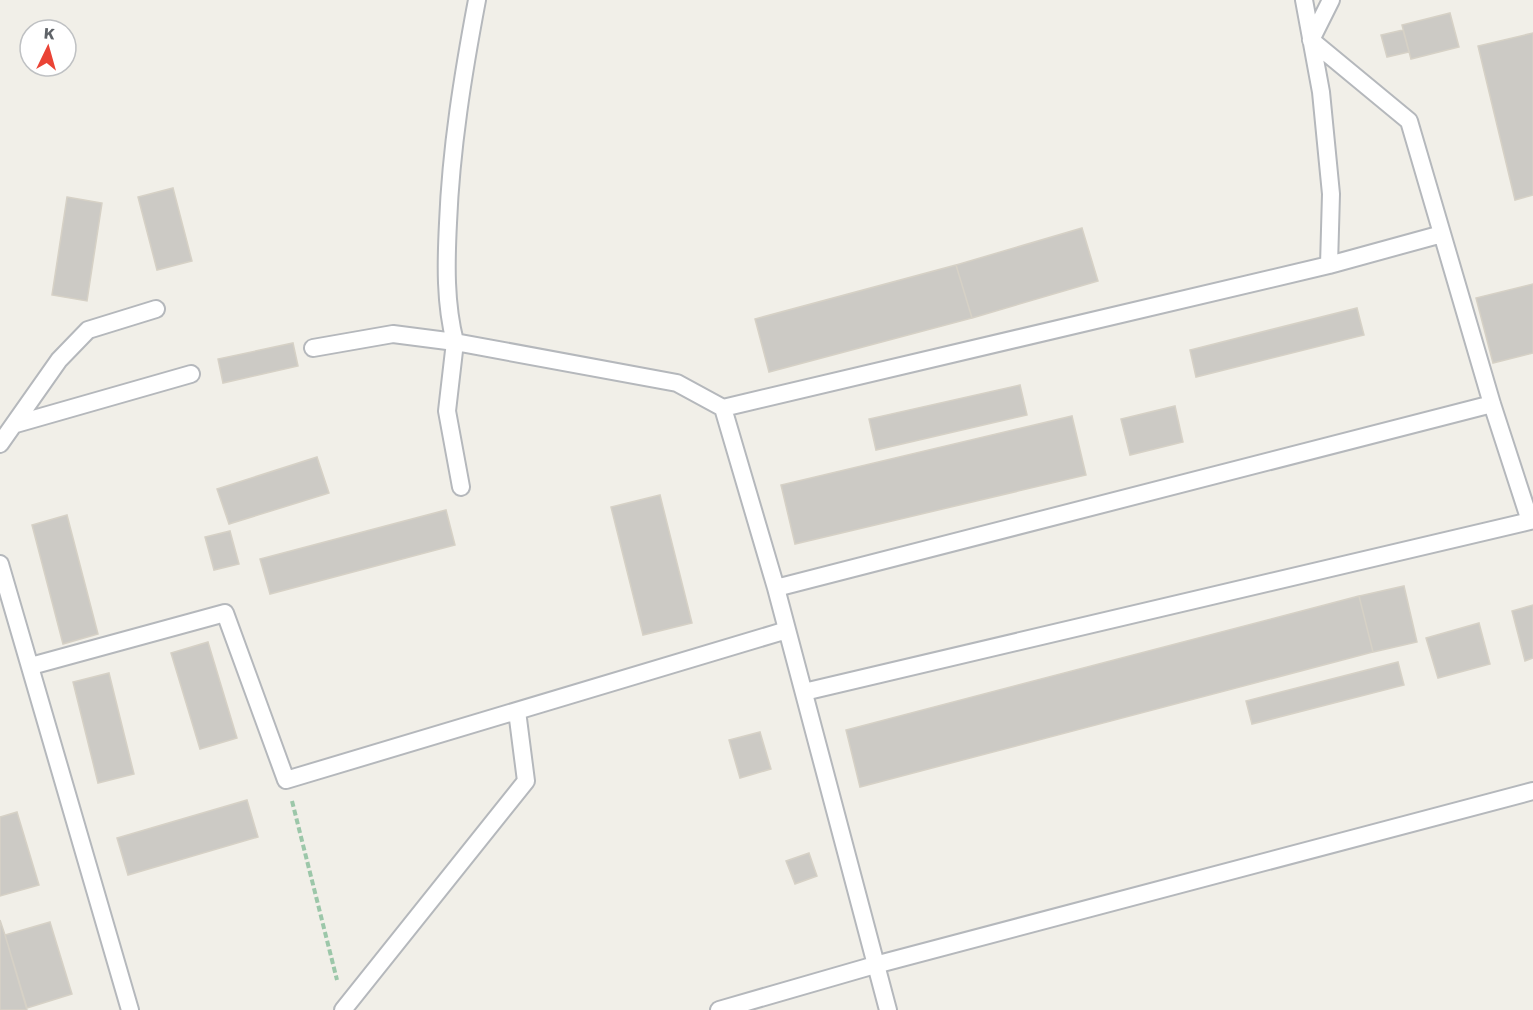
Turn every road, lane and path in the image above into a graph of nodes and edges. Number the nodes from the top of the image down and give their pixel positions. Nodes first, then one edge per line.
1 (477, 0) edge
2 (1304, 0) edge
3 (1331, 0) edge
4 (1311, 40) junction
5 (1442, 234) junction
6 (1329, 265) junction
7 (156, 309) dead end
8 (455, 342) junction
9 (313, 348) dead end
10 (191, 374) dead end
11 (1492, 404) junction
12 (723, 408) junction
13 (16, 424) junction
14 (0, 444) edge
15 (461, 487) dead end
16 (0, 564) edge
17 (776, 588) junction
18 (787, 630) junction
19 (31, 666) junction
20 (804, 692) junction
21 (517, 711) junction
22 (286, 780) junction
23 (1533, 791) edge
24 (875, 965) junction
25 (344, 1009) edge
26 (130, 1010) edge
27 (719, 1010) edge
28 (888, 1010) edge

1 - 8 lane
2 - 4 lane
3 - 4 lane
4 - 5 lane
4 - 6 lane
5 - 6 lane
5 - 11 lane
6 - 12 lane
7 - 13 lane
8 - 9 lane
8 - 12 lane
8 - 15 lane
10 - 13 lane
11 - 17 lane
11 - 20 lane
12 - 17 lane
13 - 14 lane
16 - 19 lane
17 - 18 lane
18 - 20 lane
18 - 21 lane
19 - 22 lane
19 - 26 lane
20 - 24 lane
21 - 22 lane
21 - 25 lane
22 - 25 path
23 - 24 lane
24 - 27 lane
24 - 28 lane

